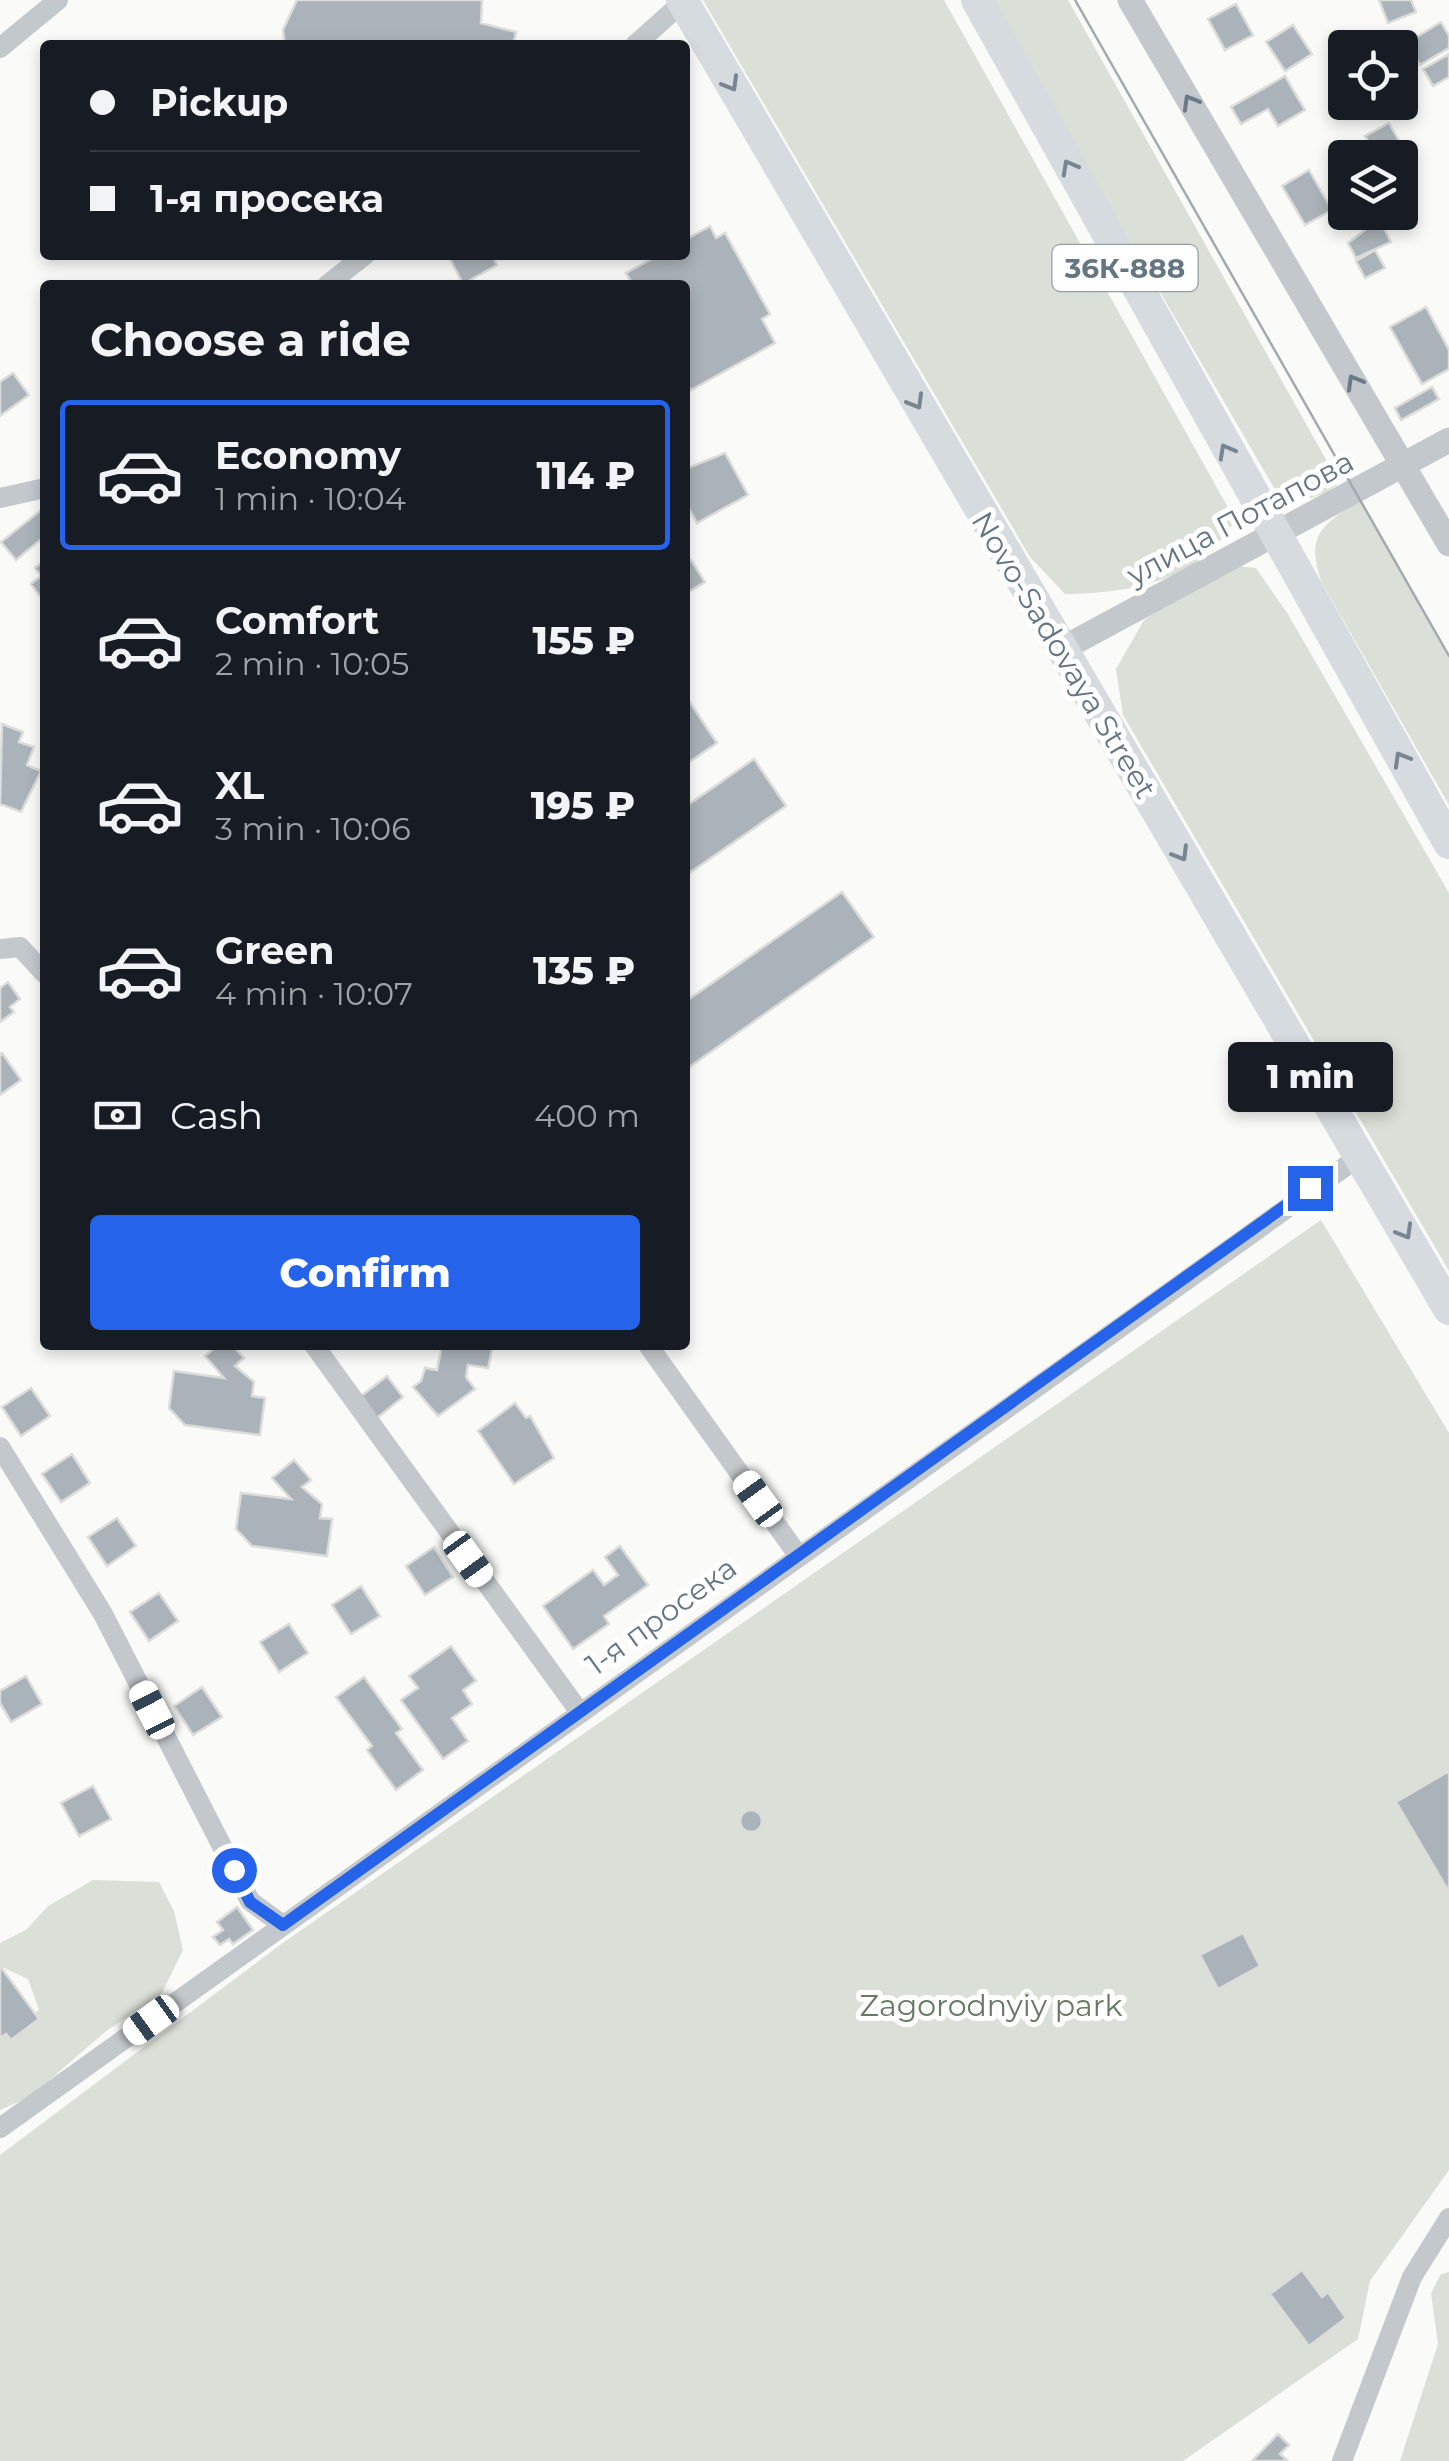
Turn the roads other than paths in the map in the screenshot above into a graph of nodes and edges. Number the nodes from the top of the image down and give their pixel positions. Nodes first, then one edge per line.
1 (58, 0) edge
2 (976, 0) edge
3 (1130, 0) edge
4 (682, 1) edge
5 (641, 40) edge
6 (0, 48) edge
7 (358, 260) edge
8 (333, 280) edge
9 (1449, 440) edge
10 (1403, 466) junction
11 (40, 489) edge
12 (0, 498) edge
13 (1273, 536) junction
14 (1449, 544) edge
15 (1060, 650) junction
16 (1449, 844) edge
17 (0, 950) edge
18 (40, 969) edge
19 (1360, 1156) junction
20 (1449, 1309) edge
21 (318, 1350) edge
22 (652, 1350) edge
23 (0, 1447) edge
24 (798, 1555) junction
25 (579, 1711) junction
26 (283, 1925) junction
27 (0, 2128) edge
28 (1449, 2218) edge
29 (1342, 2461) edge

1 - 6 street
13 -> 2 main road, 36К-888
10 -> 3 street
4 - 5 street
4 -> 15 main road, Novo-Sadovaya Street
7 - 8 street
9 - 10 street, улица Потапова
10 - 13 street, улица Потапова
10 - 14 street
11 - 12 street
13 - 15 street, улица Потапова
16 -> 13 main road, 36К-888
15 -> 19 main road, Novo-Sadovaya Street
17 - 18 street
19 -> 20 main road, Novo-Sadovaya Street
19 - 24 street, 1-я просека
21 - 25 street
22 - 24 street
23 - 26 street
24 - 25 street, 1-я просека
25 - 26 street, 1-я просека
26 - 27 street, 1-я просека
28 - 29 street

